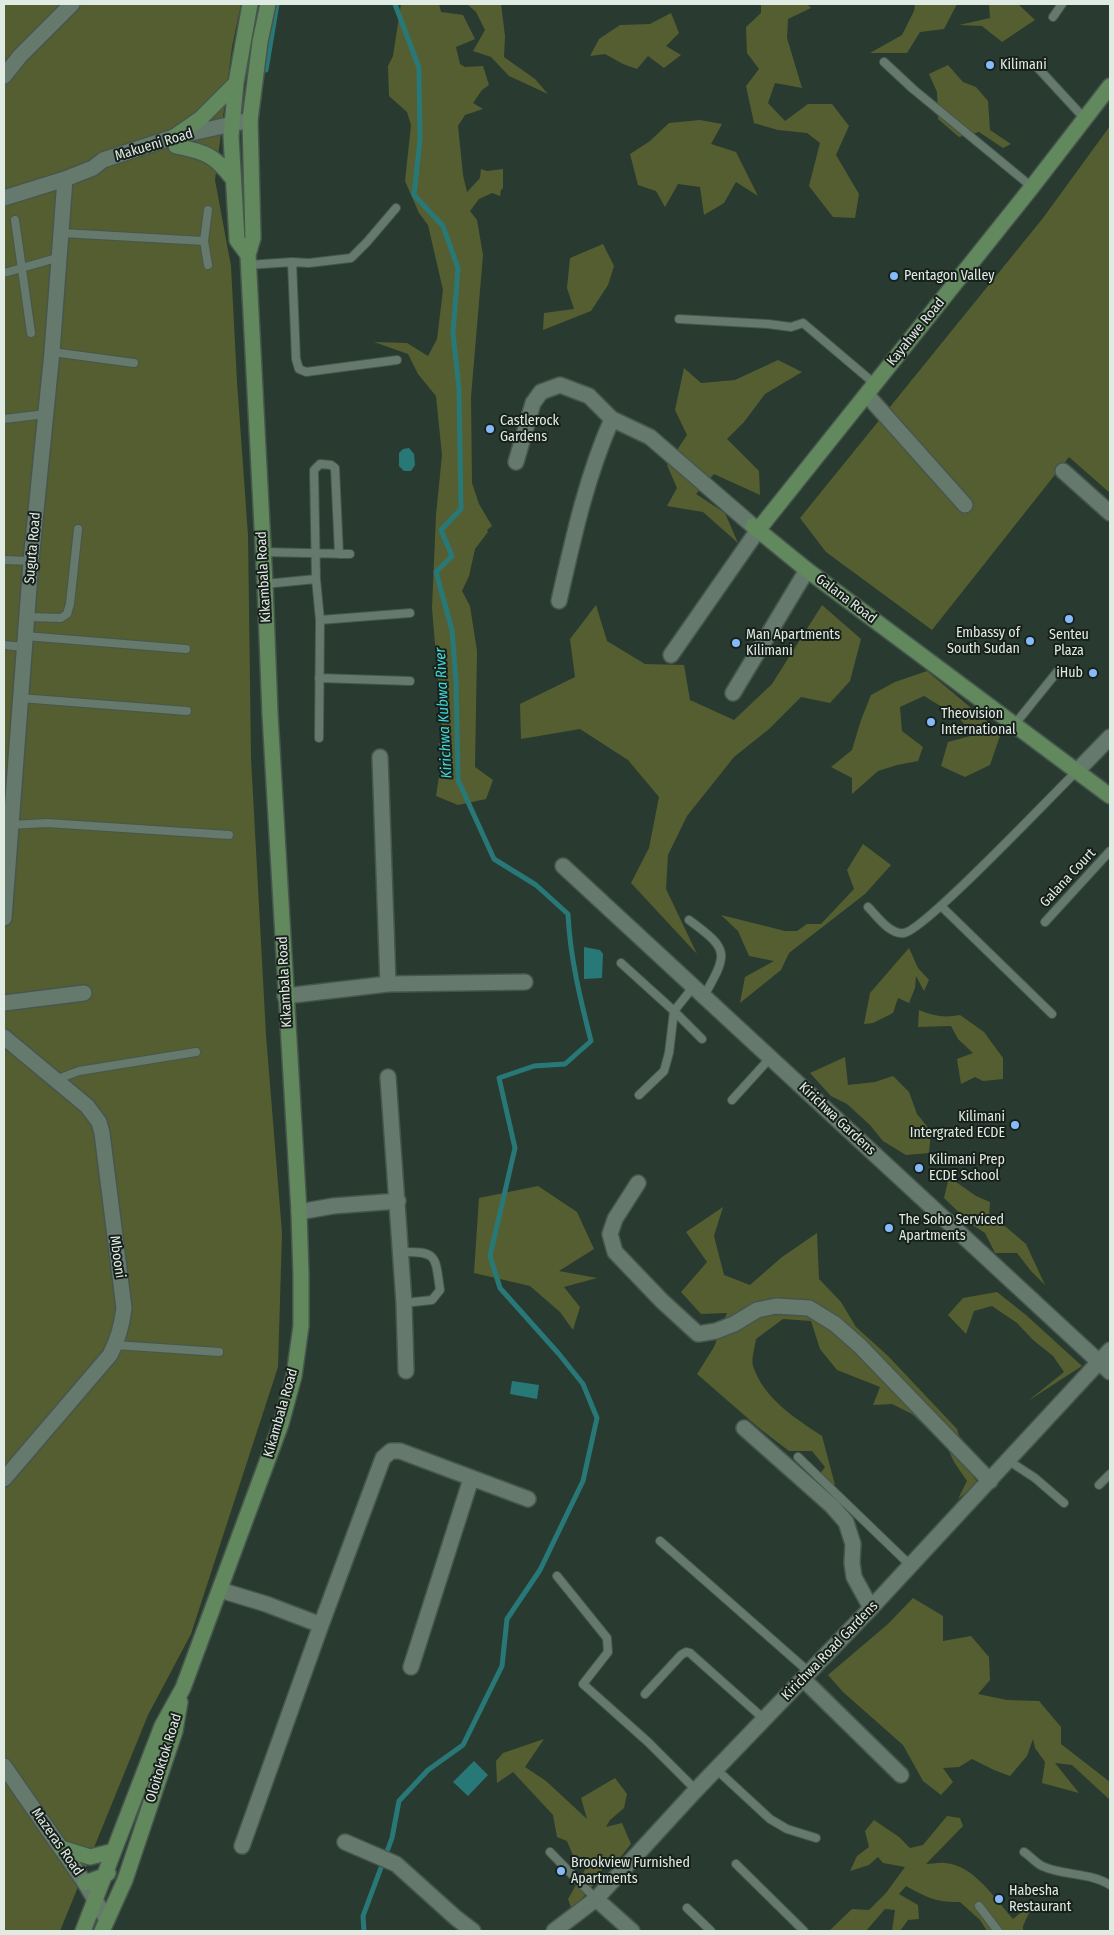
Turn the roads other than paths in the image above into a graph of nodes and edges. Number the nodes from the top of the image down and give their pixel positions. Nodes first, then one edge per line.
1 (72, 4) edge
2 (250, 4) edge
3 (268, 4) edge
4 (1062, 4) edge
5 (1052, 18) dead end
6 (884, 62) dead end
7 (1037, 68) dead end
8 (4, 76) edge
9 (236, 83) junction
10 (1110, 86) edge
11 (1085, 119) junction
12 (250, 127) junction
13 (232, 130) junction
14 (175, 141) junction
15 (65, 179) junction
16 (233, 179) junction
17 (1032, 187) junction
18 (4, 198) edge
19 (396, 208) dead end
20 (208, 210) dead end
21 (15, 220) dead end
22 (62, 233) junction
23 (204, 241) junction
24 (60, 257) junction
25 (248, 260) junction
26 (292, 262) junction
27 (208, 265) dead end
28 (20, 268) junction
29 (4, 273) edge
30 (679, 320) dead end
31 (31, 333) dead end
32 (52, 352) junction
33 (397, 360) dead end
34 (134, 363) dead end
35 (871, 389) junction
36 (46, 414) junction
37 (4, 419) edge
38 (612, 419) junction
39 (516, 462) dead end
40 (1063, 471) dead end
41 (966, 505) dead end
42 (1110, 513) edge
43 (756, 528) junction
44 (78, 529) dead end
45 (263, 552) junction
46 (316, 553) junction
47 (339, 554) junction
48 (350, 554) dead end
49 (4, 560) edge
50 (31, 561) junction
51 (807, 570) junction
52 (316, 579) junction
53 (265, 584) junction
54 (559, 601) dead end
55 (410, 613) dead end
56 (27, 616) junction
57 (320, 620) junction
58 (25, 641) junction
59 (4, 645) edge
60 (186, 649) dead end
61 (671, 655) dead end
62 (1057, 672) dead end
63 (319, 678) junction
64 (410, 681) dead end
65 (732, 693) dead end
66 (20, 698) junction
67 (187, 711) dead end
68 (1015, 724) junction
69 (1110, 737) edge
70 (319, 738) dead end
71 (10, 740) edge
72 (380, 758) dead end
73 (1077, 771) junction
74 (1110, 796) edge
75 (10, 825) junction
76 (230, 835) dead end
77 (1110, 851) edge
78 (563, 866) dead end
79 (941, 906) junction
80 (868, 907) dead end
81 (4, 918) edge
82 (689, 920) dead end
83 (1045, 922) dead end
84 (621, 963) dead end
85 (525, 982) dead end
86 (388, 984) junction
87 (699, 991) junction
88 (84, 994) dead end
89 (285, 996) junction
90 (4, 1003) edge
91 (674, 1011) junction
92 (1052, 1014) dead end
93 (4, 1037) edge
94 (702, 1038) dead end
95 (196, 1052) dead end
96 (771, 1057) junction
97 (388, 1077) dead end
98 (55, 1080) junction
99 (639, 1095) dead end
100 (732, 1100) dead end
101 (638, 1183) dead end
102 (398, 1201) junction
103 (299, 1212) junction
104 (401, 1252) junction
105 (404, 1303) junction
106 (115, 1345) junction
107 (1110, 1350) edge
108 (219, 1352) dead end
109 (1099, 1362) junction
110 (406, 1371) dead end
111 (1110, 1372) edge
112 (744, 1428) dead end
113 (798, 1457) dead end
114 (1009, 1461) junction
115 (1110, 1474) edge
116 (4, 1479) edge
117 (471, 1479) junction
118 (990, 1481) junction
119 (1100, 1485) dead end
120 (528, 1499) dead end
121 (1064, 1503) dead end
122 (660, 1541) dead end
123 (910, 1566) junction
124 (557, 1576) dead end
125 (220, 1590) junction
126 (871, 1608) junction
127 (321, 1625) junction
128 (411, 1667) dead end
129 (806, 1675) junction
130 (183, 1688) junction
131 (645, 1694) dead end
132 (764, 1720) junction
133 (4, 1766) edge
134 (717, 1770) junction
135 (901, 1775) dead end
136 (696, 1790) junction
137 (139, 1838) junction
138 (816, 1838) dead end
139 (345, 1842) dead end
140 (242, 1846) dead end
141 (61, 1848) junction
142 (114, 1851) junction
143 (550, 1852) dead end
144 (1024, 1852) dead end
145 (736, 1864) dead end
146 (104, 1876) junction
147 (85, 1883) junction
148 (1110, 1885) edge
149 (596, 1899) junction
150 (95, 1901) junction
151 (979, 1906) dead end
152 (687, 1908) dead end
153 (104, 1926) edge
154 (83, 1931) edge
155 (473, 1931) edge
156 (554, 1931) edge
157 (632, 1931) edge
158 (711, 1931) edge
159 (804, 1931) edge
160 (998, 1931) edge

1 - 8 street
2 - 9 main road
3 - 12 main road
4 - 5 lane
6 - 17 lane
7 - 11 lane
9 - 13 main road
9 - 14 main road
10 - 11 main road, Kayahwe Road
11 - 17 main road, Kayahwe Road
12 - 13 street
12 - 25 main road
13 - 14 street
13 - 16 main road
14 - 15 street
14 - 16 main road
15 - 18 street
15 - 22 street, Suguta Road
16 - 25 main road
17 - 35 main road, Kayahwe Road
19 - 26 lane
20 - 23 lane
21 - 28 lane
22 - 23 lane
22 - 24 street, Suguta Road
23 - 27 lane
24 - 28 lane
24 - 32 street, Suguta Road
25 - 26 lane
25 - 45 main road, Kikambala Road
26 - 33 lane
28 - 29 lane
28 - 31 lane
30 - 35 lane
32 - 34 lane
32 - 36 street, Suguta Road
35 - 41 street
35 - 43 main road, Kayahwe Road
36 - 37 lane
36 - 50 street, Suguta Road
38 - 39 street, Galana Road
38 - 43 street, Galana Road
38 - 54 street
40 - 42 street
43 - 51 main road, Galana Road
43 - 61 street
44 - 56 lane
45 - 46 lane
45 - 53 main road, Kikambala Road
46 - 47 lane
46 - 47 lane
46 - 52 lane
47 - 48 lane
49 - 50 lane
50 - 56 street, Suguta Road
51 - 65 street
51 - 68 main road, Galana Road
52 - 53 lane
52 - 57 lane
53 - 89 main road, Kikambala Road
55 - 57 lane
56 - 58 street, Suguta Road
57 - 63 lane
58 - 59 lane
58 - 60 lane
58 - 66 street, Suguta Road
62 - 68 lane
63 - 64 lane
63 - 70 lane
66 - 67 lane
66 - 71 street, Suguta Road
68 - 73 main road, Galana Road
69 - 73 street
71 - 75 street, Suguta Road
72 - 86 street
73 - 74 main road, Galana Road
73 - 79 lane
75 - 76 lane
75 - 81 street, Suguta Road
77 - 83 lane, Galana Court
78 - 87 street, Kirichwa Gardens
79 - 80 lane
79 - 92 lane
82 - 87 lane
84 - 91 lane
85 - 86 street
86 - 89 street
87 - 91 lane
87 - 96 street, Kirichwa Gardens
88 - 90 street
89 - 103 main road, Kikambala Road
91 - 94 lane
91 - 99 lane
93 - 98 street, Mbooni
95 - 98 lane
96 - 100 lane
96 - 109 street, Kirichwa Gardens
97 - 102 street
98 - 106 street, Mbooni
101 - 118 street
102 - 103 street
102 - 104 street
103 - 125 main road, Kikambala Road
104 - 105 street
104 - 105 lane
105 - 110 street
106 - 108 lane
106 - 116 street, Mbooni
107 - 109 street, Kirichwa Road Gardens
109 - 111 street, Kirichwa Gardens
109 - 114 street, Kirichwa Road Gardens
112 - 126 street
113 - 123 lane
114 - 118 street, Kirichwa Road Gardens
114 - 121 lane
115 - 119 lane
117 - 120 street
117 - 127 street
117 - 128 street
118 - 123 street, Kirichwa Road Gardens
122 - 129 lane
123 - 126 street, Kirichwa Road Gardens
124 - 136 lane
125 - 127 street
125 - 130 main road, Kikambala Road
126 - 129 street, Kirichwa Road Gardens
127 - 140 street
129 - 132 street, Kirichwa Road Gardens
129 - 135 street
130 - 137 main road, Oloitoktok Road
130 - 142 main road, Oloitoktok Road
131 - 132 lane
132 - 134 street, Kirichwa Road Gardens
133 - 141 street, Mazeras Road
134 - 136 street, Kirichwa Road Gardens
134 - 138 lane
136 - 149 street, Kirichwa Road Gardens
137 - 146 main road
137 - 153 main road, Oloitoktok Road
139 - 155 street
141 - 142 main road
141 - 147 street, Mazeras Road
142 - 146 main road, Oloitoktok Road
143 - 149 lane
144 - 148 lane
145 - 159 lane
146 - 147 main road
146 - 150 main road, Oloitoktok Road
147 - 150 street, Mazeras Road
149 - 156 street, Kirichwa Road Gardens
149 - 157 street
150 - 153 street, Mazeras Road
150 - 154 main road, Oloitoktok Road
151 - 160 lane
152 - 158 lane

